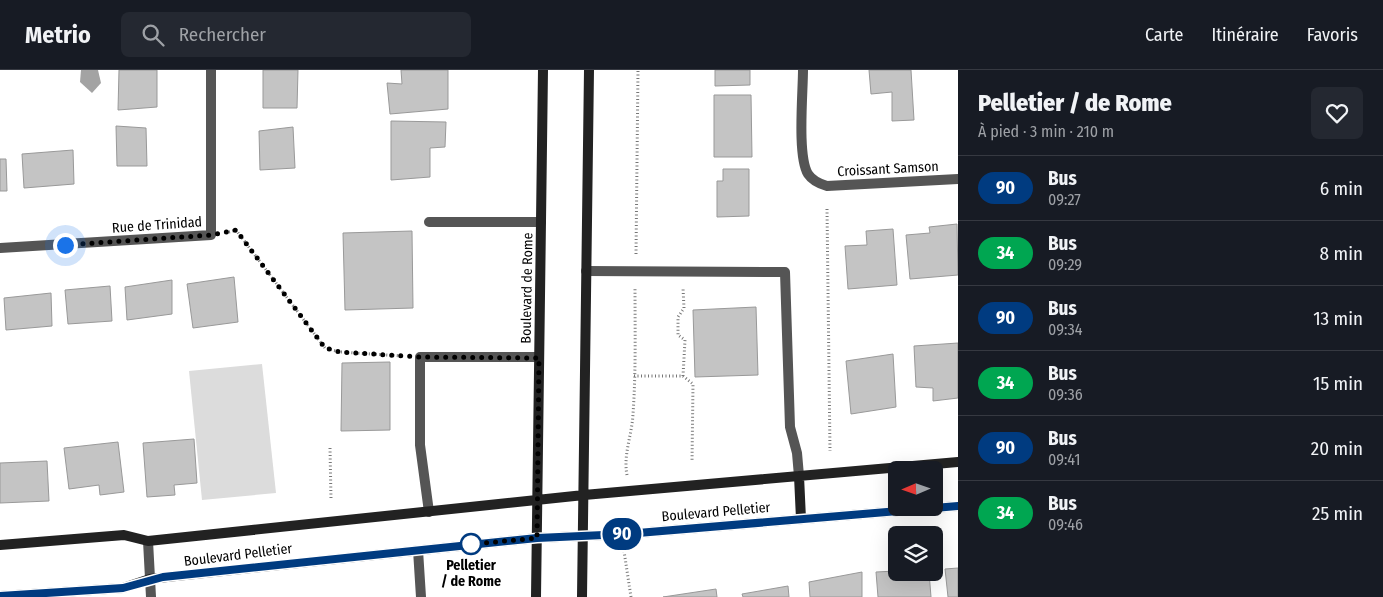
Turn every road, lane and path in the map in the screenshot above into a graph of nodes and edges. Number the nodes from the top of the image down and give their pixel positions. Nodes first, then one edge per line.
1 (211, 70) edge
2 (543, 70) edge
3 (589, 70) edge
4 (638, 70) edge
5 (803, 70) edge
6 (958, 179) edge
7 (827, 209) dead end
8 (429, 222) dead end
9 (541, 222) junction
10 (211, 235) junction
11 (0, 248) edge
12 (636, 258) dead end
13 (586, 271) junction
14 (683, 285) dead end
15 (635, 290) dead end
16 (420, 357) junction
17 (539, 358) junction
18 (634, 376) junction
19 (683, 376) junction
20 (330, 448) dead end
21 (830, 451) dead end
22 (692, 462) dead end
23 (958, 462) edge
24 (626, 469) dead end
25 (799, 476) junction
26 (584, 495) junction
27 (331, 499) dead end
28 (538, 500) junction
29 (958, 506) edge
30 (428, 512) junction
31 (801, 519) junction
32 (583, 536) junction
33 (537, 538) junction
34 (148, 542) junction
35 (0, 545) edge
36 (418, 550) junction
37 (624, 552) dead end
38 (150, 579) junction
39 (0, 596) edge
40 (151, 597) edge
41 (421, 597) edge
42 (536, 597) edge
43 (582, 597) edge
44 (631, 597) edge

1 - 10 street, Rue de Trinidad
2 - 9 street, Boulevard de Rome
3 - 13 street
4 - 12 path
5 - 6 street, Croissant Samson
7 - 21 path
8 - 9 street
9 - 17 street, Boulevard de Rome
10 - 11 street, Rue de Trinidad
10 - 16 path
13 - 25 street
13 - 26 street
14 - 19 path
15 - 18 path
16 - 17 street
16 - 30 street
17 - 28 street, Boulevard de Rome
18 - 19 path
18 - 24 path
19 - 22 path
20 - 27 path
23 - 25 street, Boulevard Pelletier
25 - 26 street, Boulevard Pelletier
25 - 31 street
26 - 28 street, Boulevard Pelletier
26 - 32 street
28 - 30 street, Boulevard Pelletier
28 - 33 street, Boulevard de Rome
29 - 31 street, Boulevard Pelletier
30 - 34 street, Boulevard Pelletier
31 - 32 street, Boulevard Pelletier
32 - 33 street, Boulevard Pelletier
32 - 43 street
33 - 36 street, Boulevard Pelletier
33 - 42 street, Boulevard de Rome
34 - 35 street, Boulevard Pelletier
34 - 38 street
36 - 38 street, Boulevard Pelletier
36 - 41 street
37 - 44 path
38 - 39 street, Boulevard Pelletier
38 - 40 street

